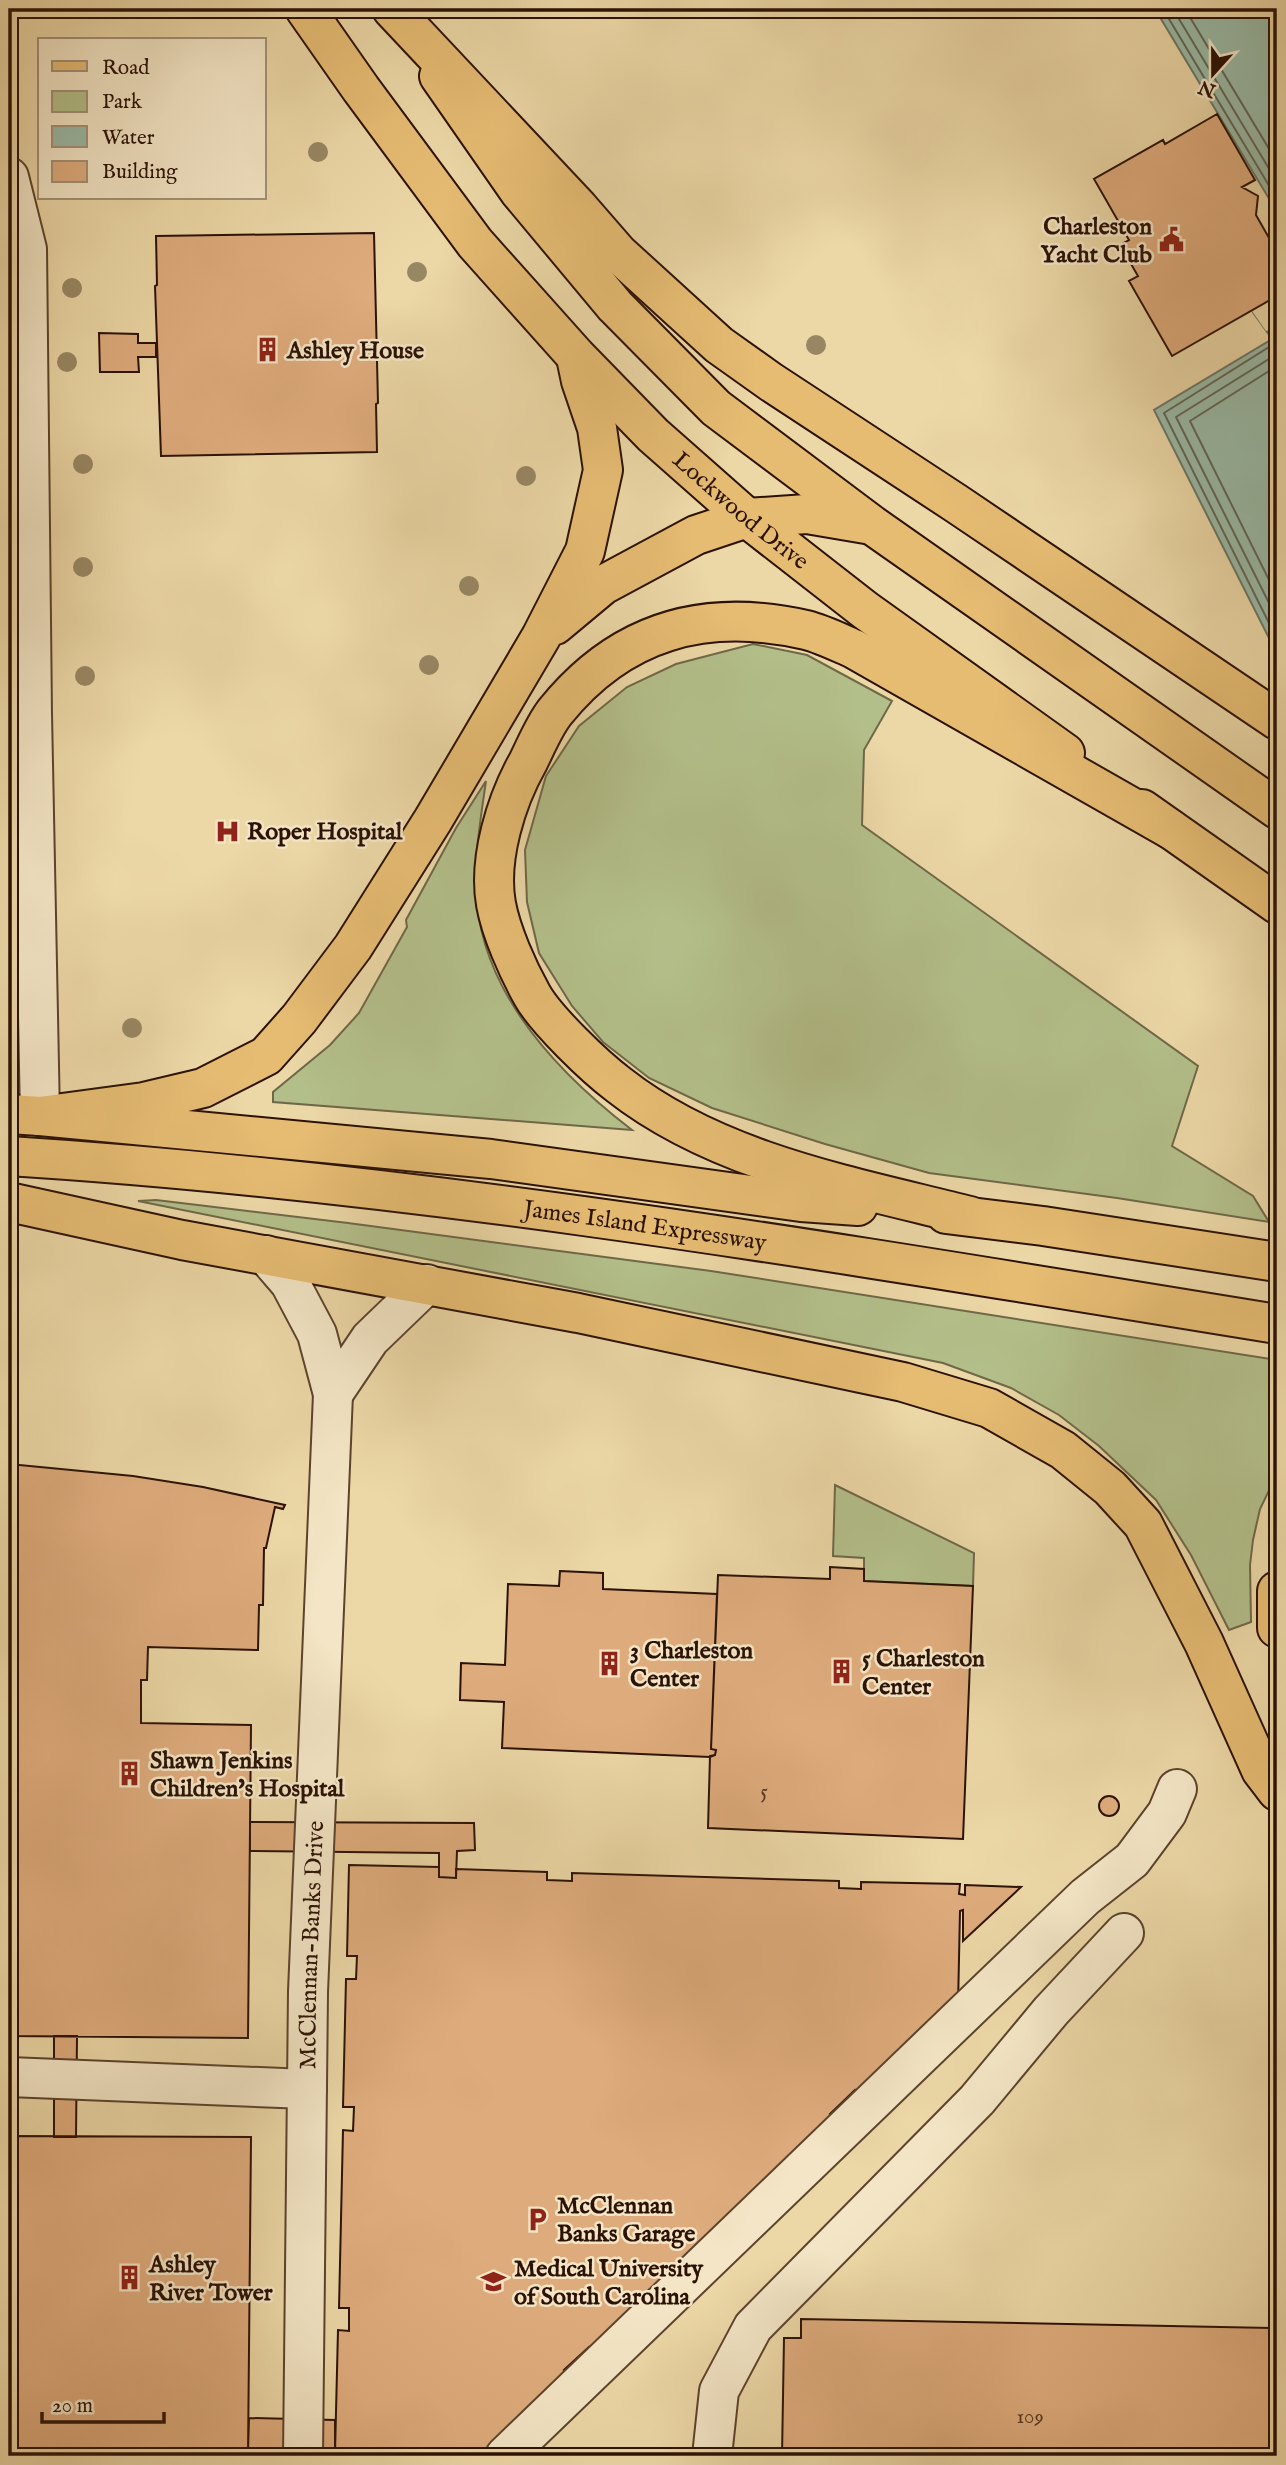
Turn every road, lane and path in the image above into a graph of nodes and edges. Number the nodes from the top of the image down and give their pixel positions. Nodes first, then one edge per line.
1 (305, 9) edge
2 (392, 9) edge
3 (9, 177) edge
4 (576, 356) junction
5 (747, 518) junction
6 (872, 525) junction
7 (541, 637) junction
8 (997, 718) junction
9 (1277, 720) edge
10 (1277, 809) edge
11 (1277, 904) edge
12 (24, 1114) edge
13 (9, 1156) edge
14 (9, 1202) edge
15 (970, 1216) junction
16 (266, 1255) junction
17 (1277, 1262) edge
18 (426, 1284) junction
19 (1277, 1324) edge
20 (333, 1394) junction
21 (1277, 1591) edge
22 (1277, 1628) edge
23 (1177, 1789) dead end
24 (1277, 1791) edge
25 (1124, 1933) dead end
26 (9, 2077) edge
27 (307, 2089) junction
28 (303, 2456) edge
29 (505, 2456) edge
30 (712, 2456) edge

1 - 4 main road, Lockwood Drive
2 - 6 main road
2 - 9 main road
3 - 12 street
4 - 5 main road, Lockwood Drive
4 - 7 main road
5 - 6 main road
5 - 7 main road
5 - 8 main road, Lockwood Drive
6 - 10 main road
7 - 12 main road
8 - 11 main road
8 - 15 main road
12 - 15 main road, James Island Expressway
13 - 19 main road, James Island Expressway
14 - 16 main road
15 - 17 main road, James Island Expressway
16 - 18 main road
16 - 20 street
18 - 20 street
18 - 24 main road
20 - 27 street, McClennan-Banks Drive
21 - 22 main road
23 - 29 street
25 - 30 street
26 - 27 street
27 - 28 street, McClennan-Banks Drive

